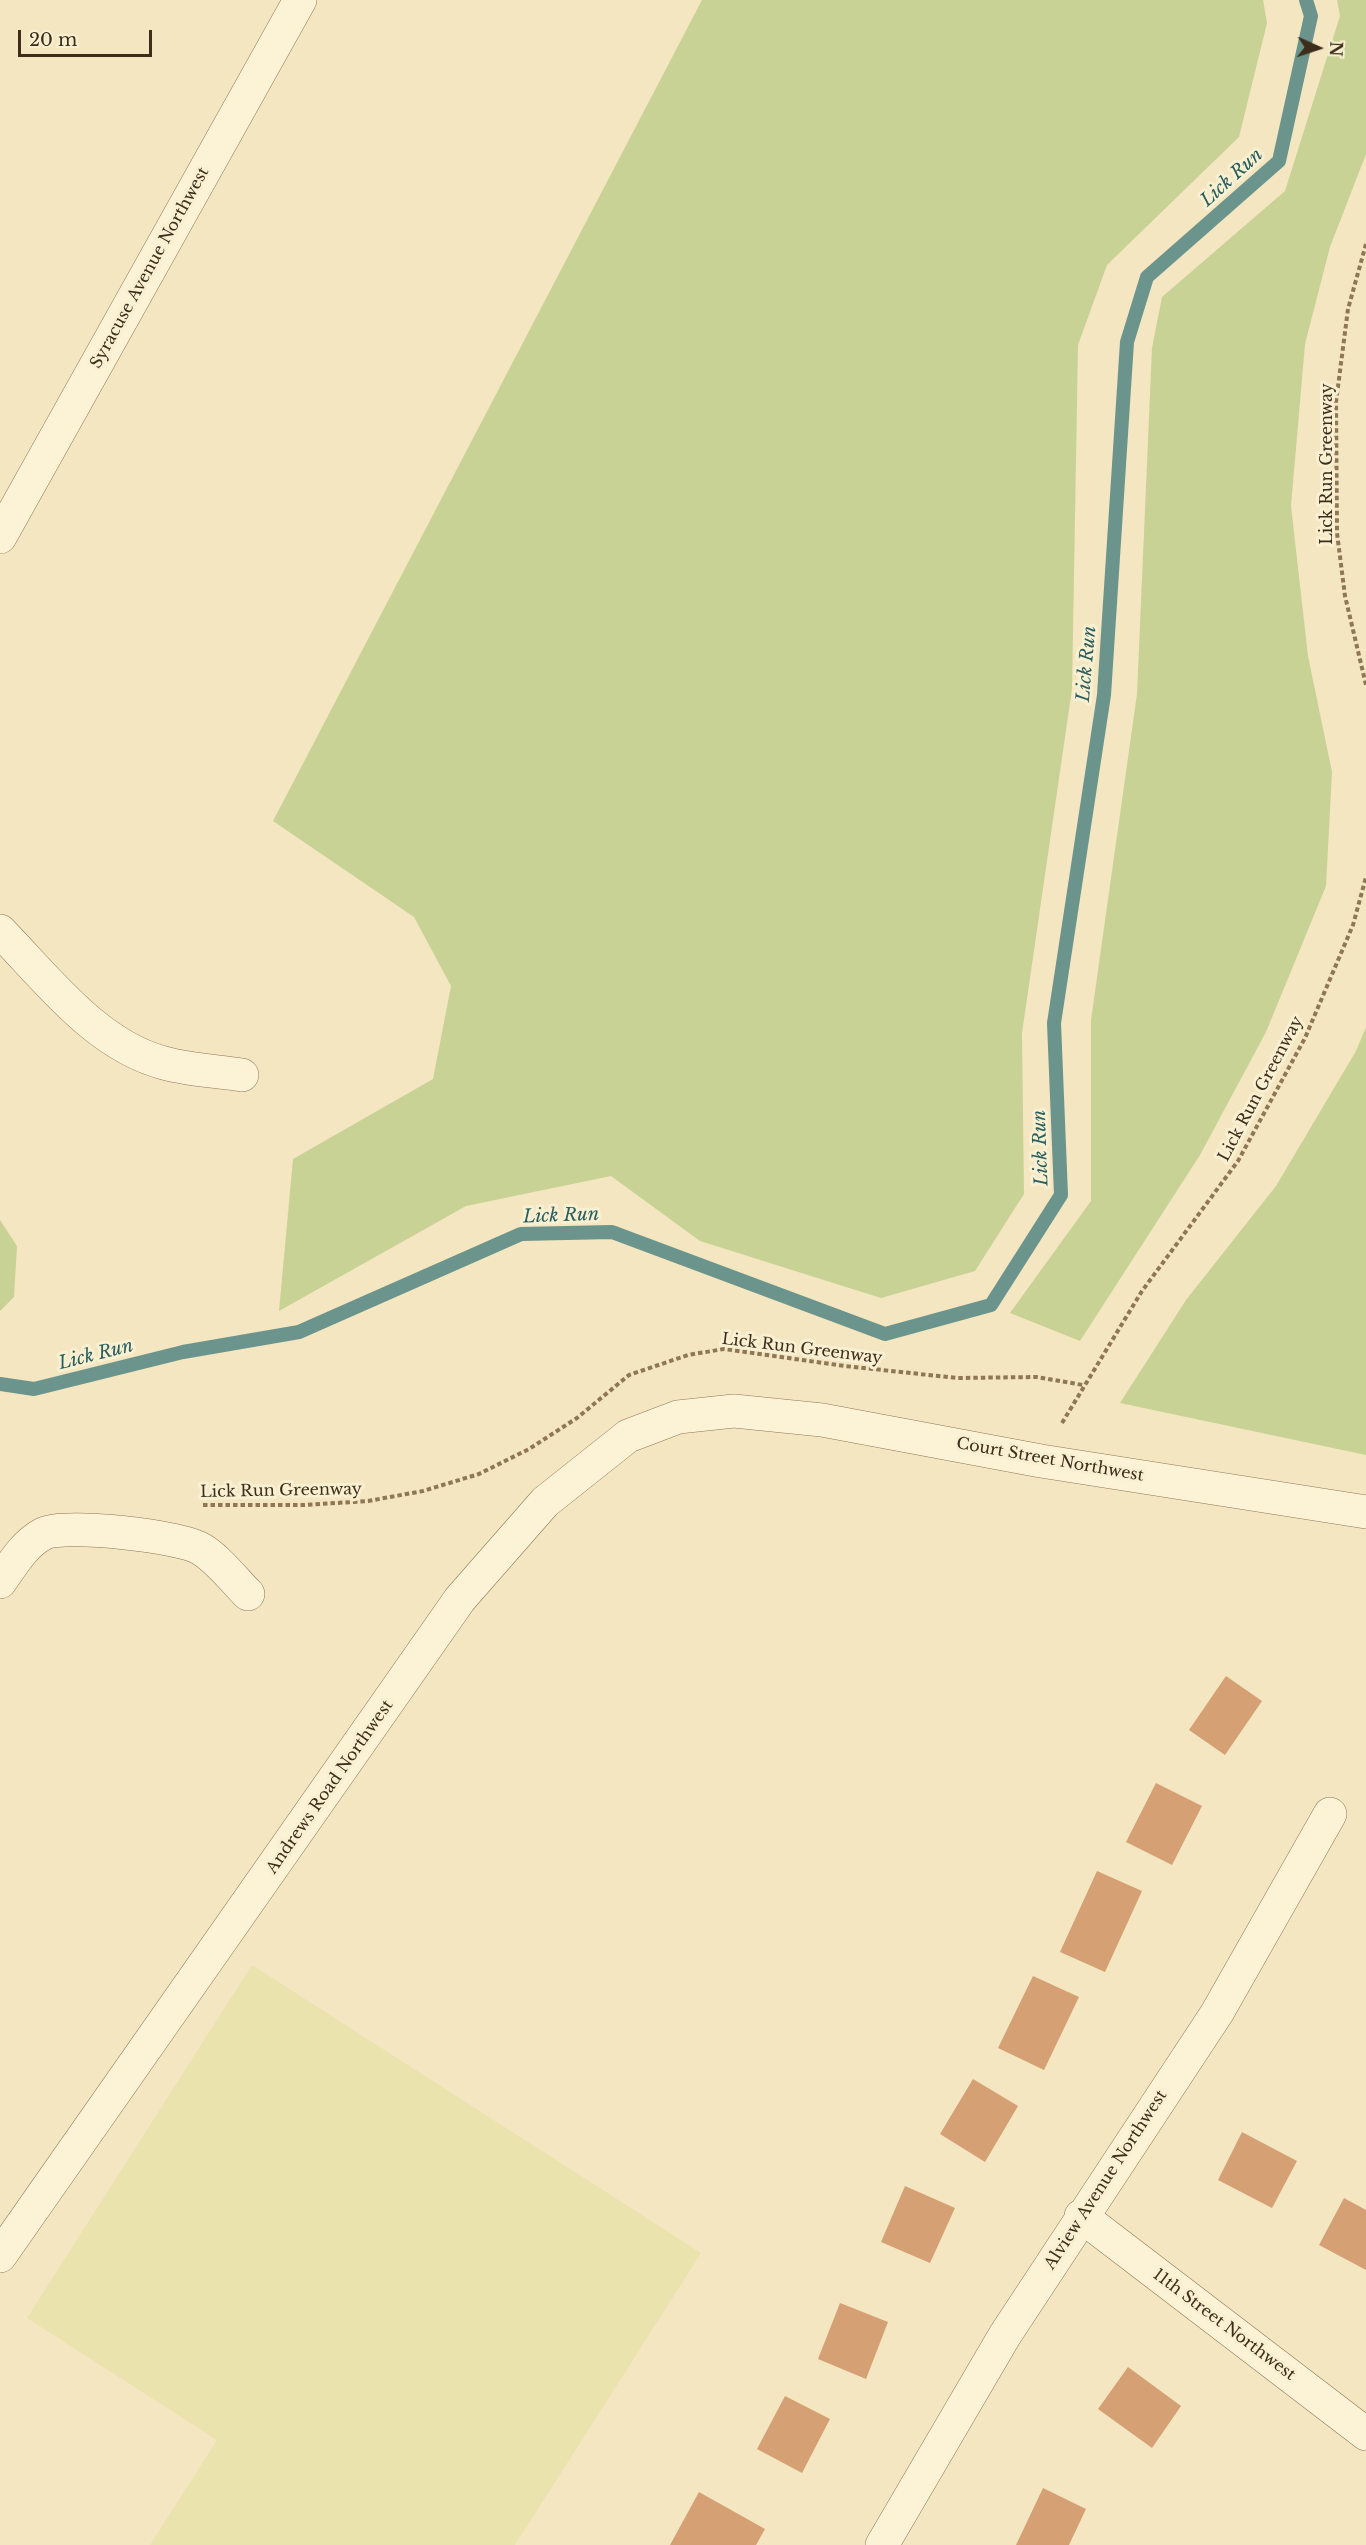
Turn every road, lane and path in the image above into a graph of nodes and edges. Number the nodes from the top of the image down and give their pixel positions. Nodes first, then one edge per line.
1 (300, 0) edge
2 (1366, 244) edge
3 (0, 537) edge
4 (1366, 685) edge
5 (1366, 876) edge
6 (0, 931) edge
7 (242, 1075) dead end
8 (1083, 1385) junction
9 (734, 1411) joint
10 (1041, 1461) junction
11 (195, 1505) dead end
12 (1366, 1512) edge
13 (0, 1582) edge
14 (248, 1594) dead end
15 (1330, 1814) dead end
16 (1081, 2216) junction
17 (0, 2256) edge
18 (1366, 2434) edge
19 (882, 2545) edge

1 - 3 street, Syracuse Avenue Northwest
2 - 4 path, Lick Run Greenway
5 - 8 path, Lick Run Greenway
6 - 7 street
8 - 10 path, Lick Run Greenway
8 - 11 path, Lick Run Greenway
9 - 10 street, Court Street Northwest
9 - 17 street, Andrews Road Northwest
10 - 12 street, Court Street Northwest
13 - 14 street
15 - 16 street, Alview Avenue Northwest
16 - 18 street, 11th Street Northwest
16 - 19 street, Alview Avenue Northwest

